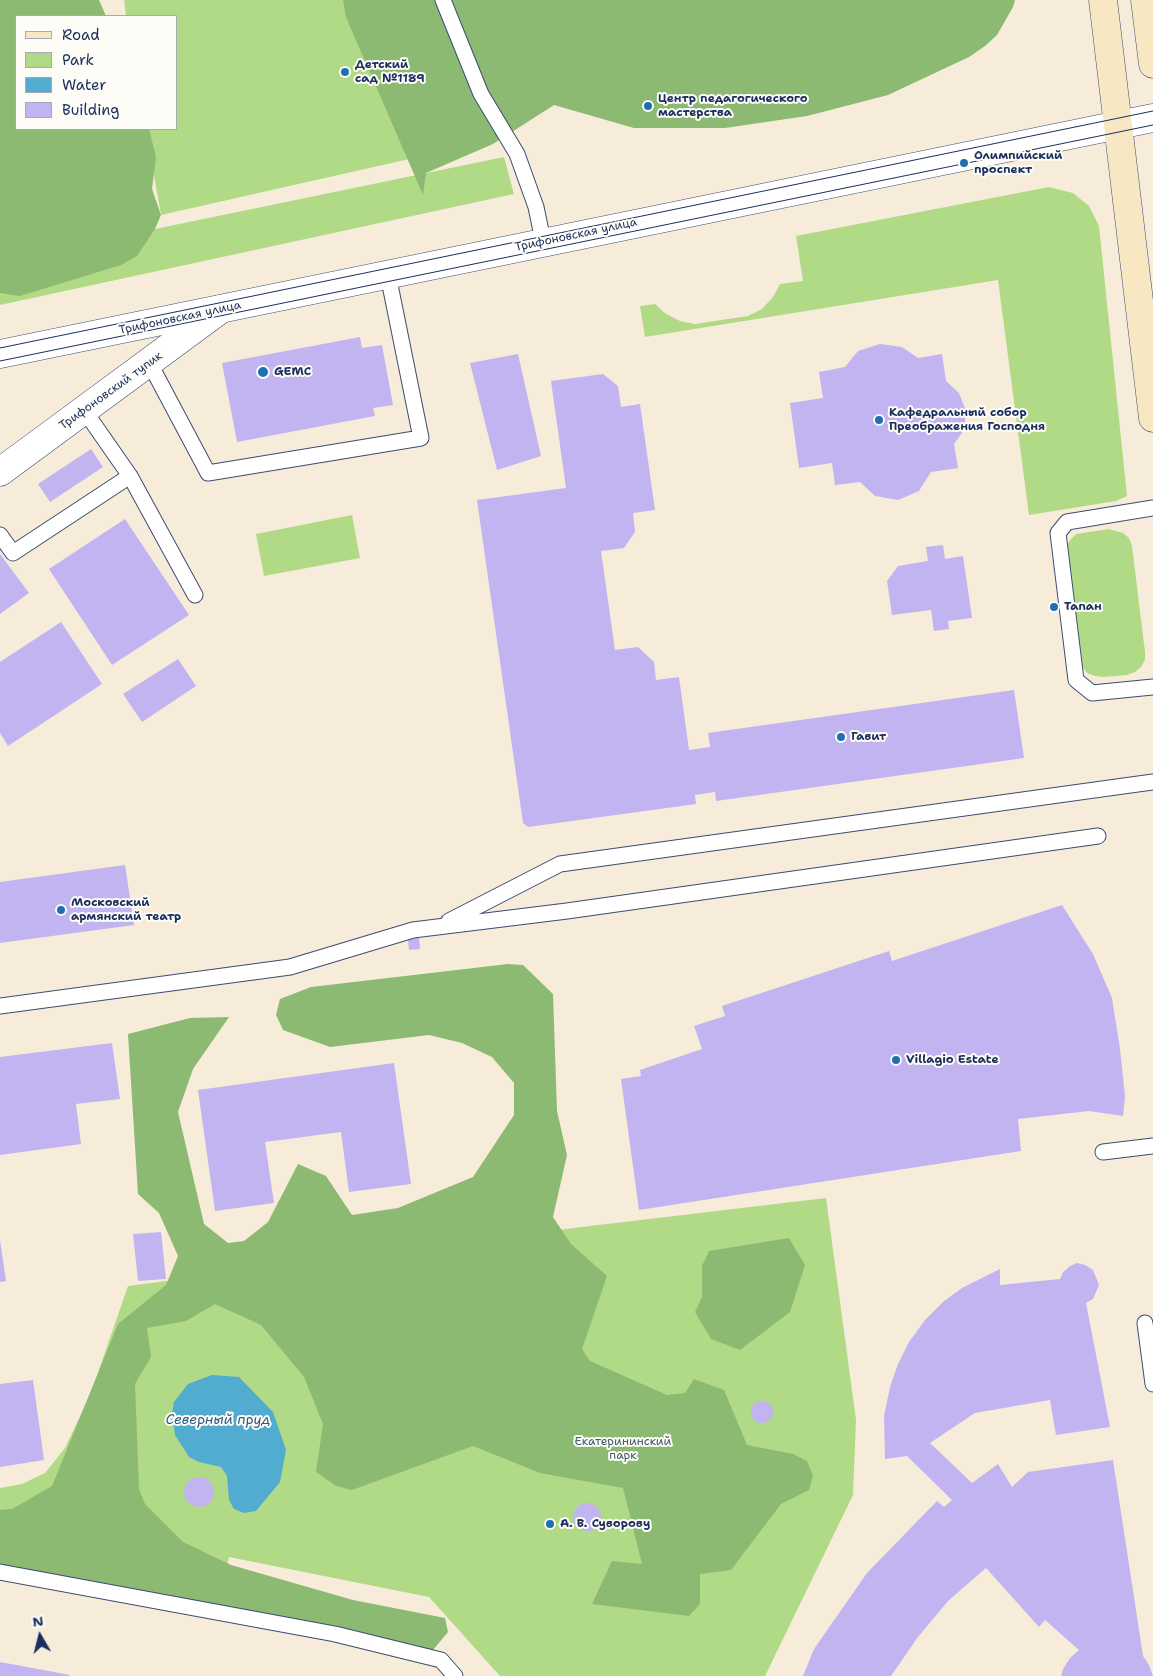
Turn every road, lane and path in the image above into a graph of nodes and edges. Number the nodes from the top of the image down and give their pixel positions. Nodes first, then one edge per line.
1 (443, 0) edge
2 (1103, 0) edge
3 (1144, 0) edge
4 (1153, 64) edge
5 (1153, 118) edge
6 (1117, 124) junction
7 (548, 241) junction
8 (388, 275) junction
9 (221, 309) junction
10 (0, 354) edge
11 (149, 362) junction
12 (84, 410) junction
13 (1153, 418) edge
14 (0, 472) edge
15 (130, 476) junction
16 (1153, 508) edge
17 (0, 535) edge
18 (196, 595) dead end
19 (1153, 687) edge
20 (1153, 782) edge
21 (1098, 836) dead end
22 (439, 926) junction
23 (0, 1006) edge
24 (1153, 1146) edge
25 (1103, 1152) dead end
26 (1145, 1323) dead end
27 (1153, 1384) edge
28 (0, 1572) edge
29 (455, 1676) edge

1 - 7 lane
2 - 6 main road
3 - 4 main road
5 - 6 street, Трифоновская улица
6 - 7 street, Трифоновская улица
6 - 13 main road
7 - 8 street, Трифоновская улица
8 - 9 street, Трифоновская улица
8 - 11 lane
9 - 10 street, Трифоновская улица
9 - 11 street, Трифоновский тупик
11 - 12 street, Трифоновский тупик
12 - 14 street, Трифоновский тупик
12 - 15 lane
15 - 17 lane
15 - 18 lane
16 - 19 lane
20 - 22 lane
21 - 22 lane
22 - 23 lane
24 - 25 lane
26 - 27 lane
28 - 29 lane

